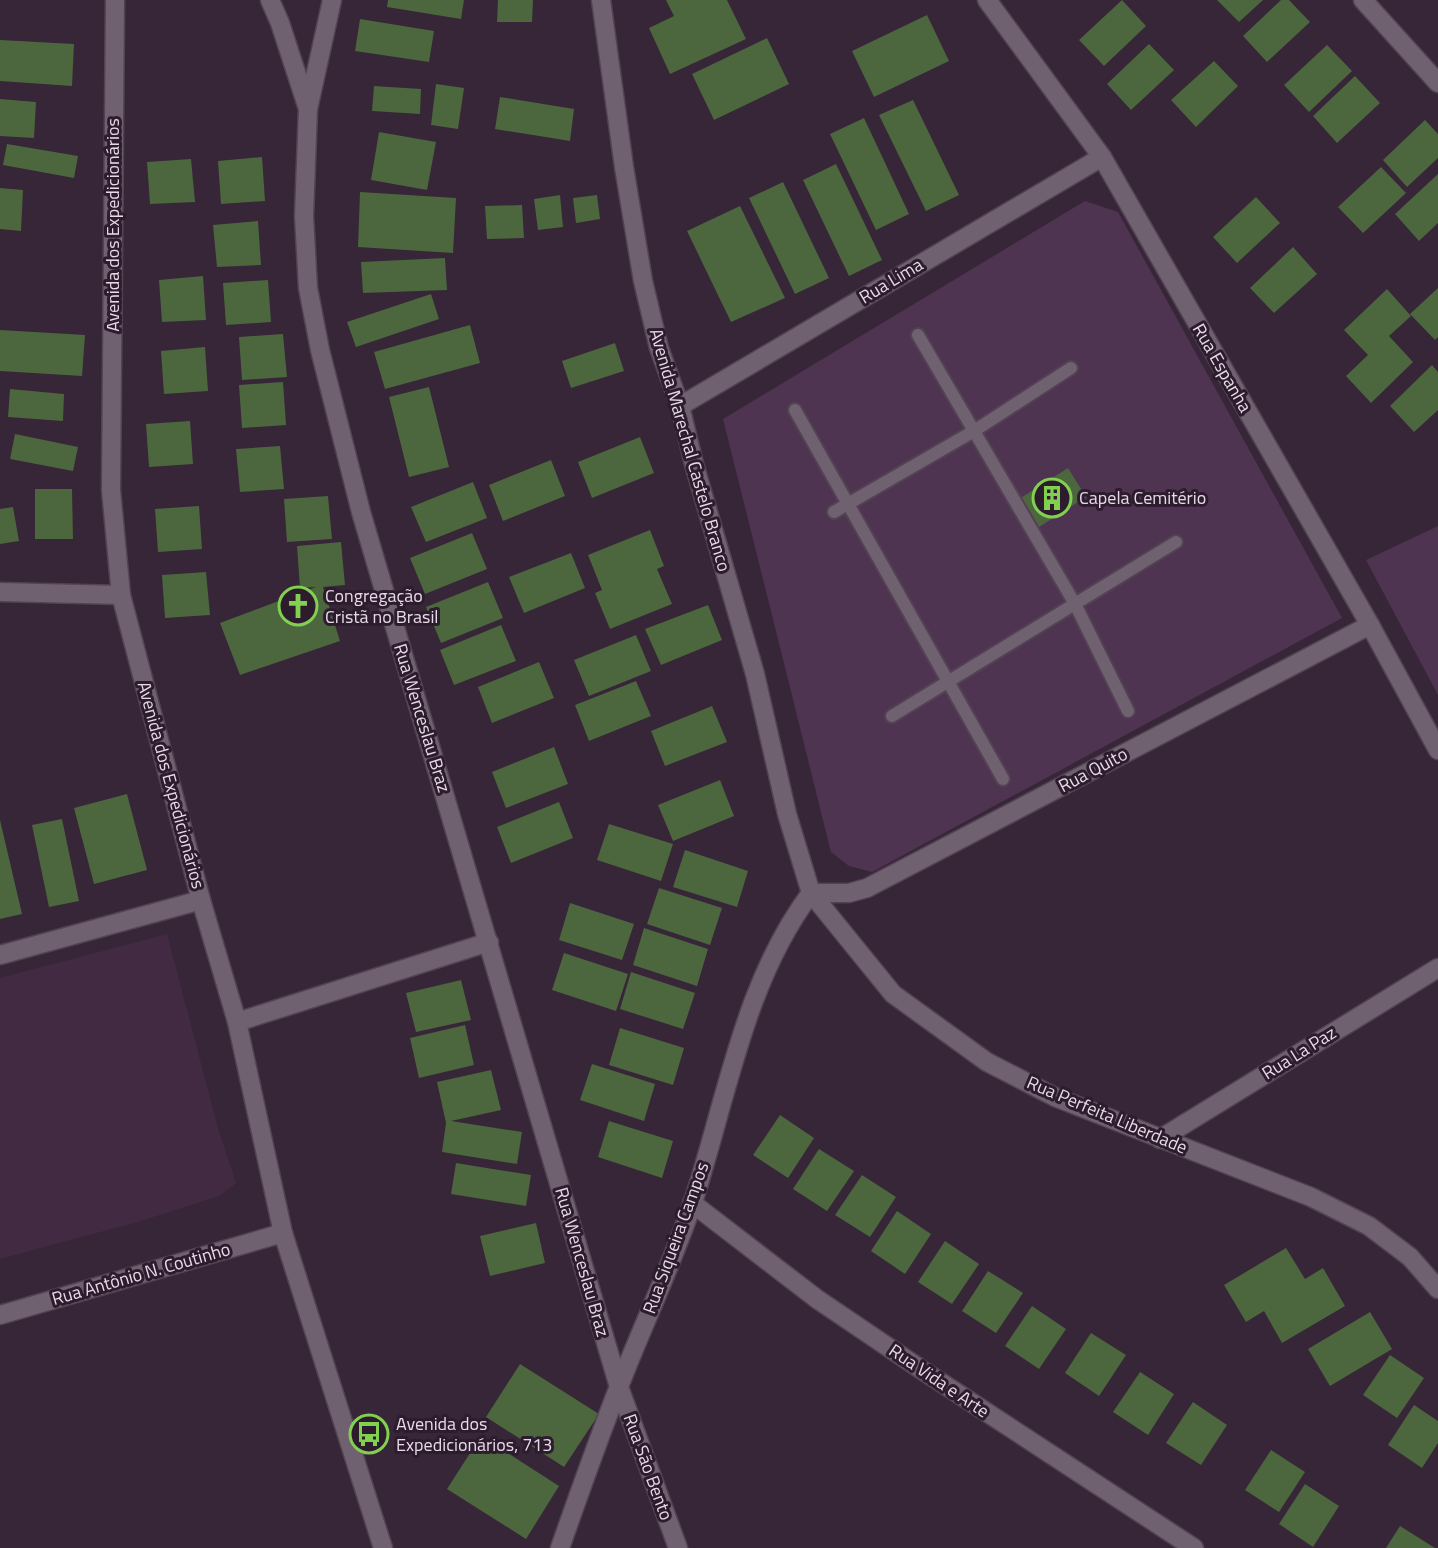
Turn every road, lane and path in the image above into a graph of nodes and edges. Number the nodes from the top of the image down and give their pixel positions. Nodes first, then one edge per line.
1 (115, 0) edge
2 (270, 0) edge
3 (332, 0) edge
4 (601, 0) edge
5 (986, 0) edge
6 (1363, 0) edge
7 (1438, 83) edge
8 (309, 109) junction
9 (1102, 157) junction
10 (918, 335) dead end
11 (1071, 368) dead end
12 (680, 406) junction
13 (795, 410) dead end
14 (974, 430) junction
15 (847, 504) junction
16 (834, 512) dead end
17 (1176, 542) dead end
18 (0, 592) edge
19 (121, 595) junction
20 (1074, 604) junction
21 (1370, 625) junction
22 (948, 682) junction
23 (1128, 711) dead end
24 (892, 716) dead end
25 (1438, 750) edge
26 (1003, 779) dead end
27 (811, 893) junction
28 (201, 900) junction
29 (489, 942) junction
30 (0, 955) edge
31 (1438, 968) edge
32 (237, 1022) junction
33 (1160, 1139) junction
34 (692, 1203) junction
35 (283, 1233) junction
36 (1438, 1289) edge
37 (0, 1315) edge
38 (619, 1387) junction
39 (383, 1548) edge
40 (560, 1548) edge
41 (678, 1548) edge
42 (1194, 1548) edge

1 - 19 street, Avenida dos Expedicionários
2 - 8 street, Rua Wenceslau Braz
3 - 8 street
4 - 12 street, Avenida Marechal Castelo Branco
5 - 9 street, Rua Espanha
6 - 7 street
8 - 29 street, Rua Wenceslau Braz
9 - 12 street, Rua Lima
9 - 21 street, Rua Espanha
10 - 14 lane
11 - 14 lane
12 - 27 street, Avenida Marechal Castelo Branco
13 - 15 lane
14 - 15 lane
14 - 20 lane
15 - 16 lane
15 - 22 lane
17 - 20 lane
18 - 19 street
19 - 28 street, Avenida dos Expedicionários
20 - 22 lane
20 - 23 lane
21 - 25 street, Rua Espanha
21 - 27 street, Rua Quito
22 - 24 lane
22 - 26 lane
27 - 33 street, Rua Perfeita Liberdade
27 - 34 street, Rua Siqueira Campos
28 - 30 street
28 - 32 street, Avenida dos Expedicionários
29 - 32 street
29 - 38 street, Rua Wenceslau Braz
31 - 33 street, Rua La Paz
32 - 35 street, Avenida dos Expedicionários
33 - 36 street, Rua Perfeita Liberdade
34 - 38 street, Rua Siqueira Campos
34 - 42 street, Rua Vida e Arte
35 - 37 street, Rua Antônio N. Coutinho
35 - 39 street, Avenida dos Expedicionários
38 - 40 street, Rua Siqueira Campos
38 - 41 street, Rua São Bento

